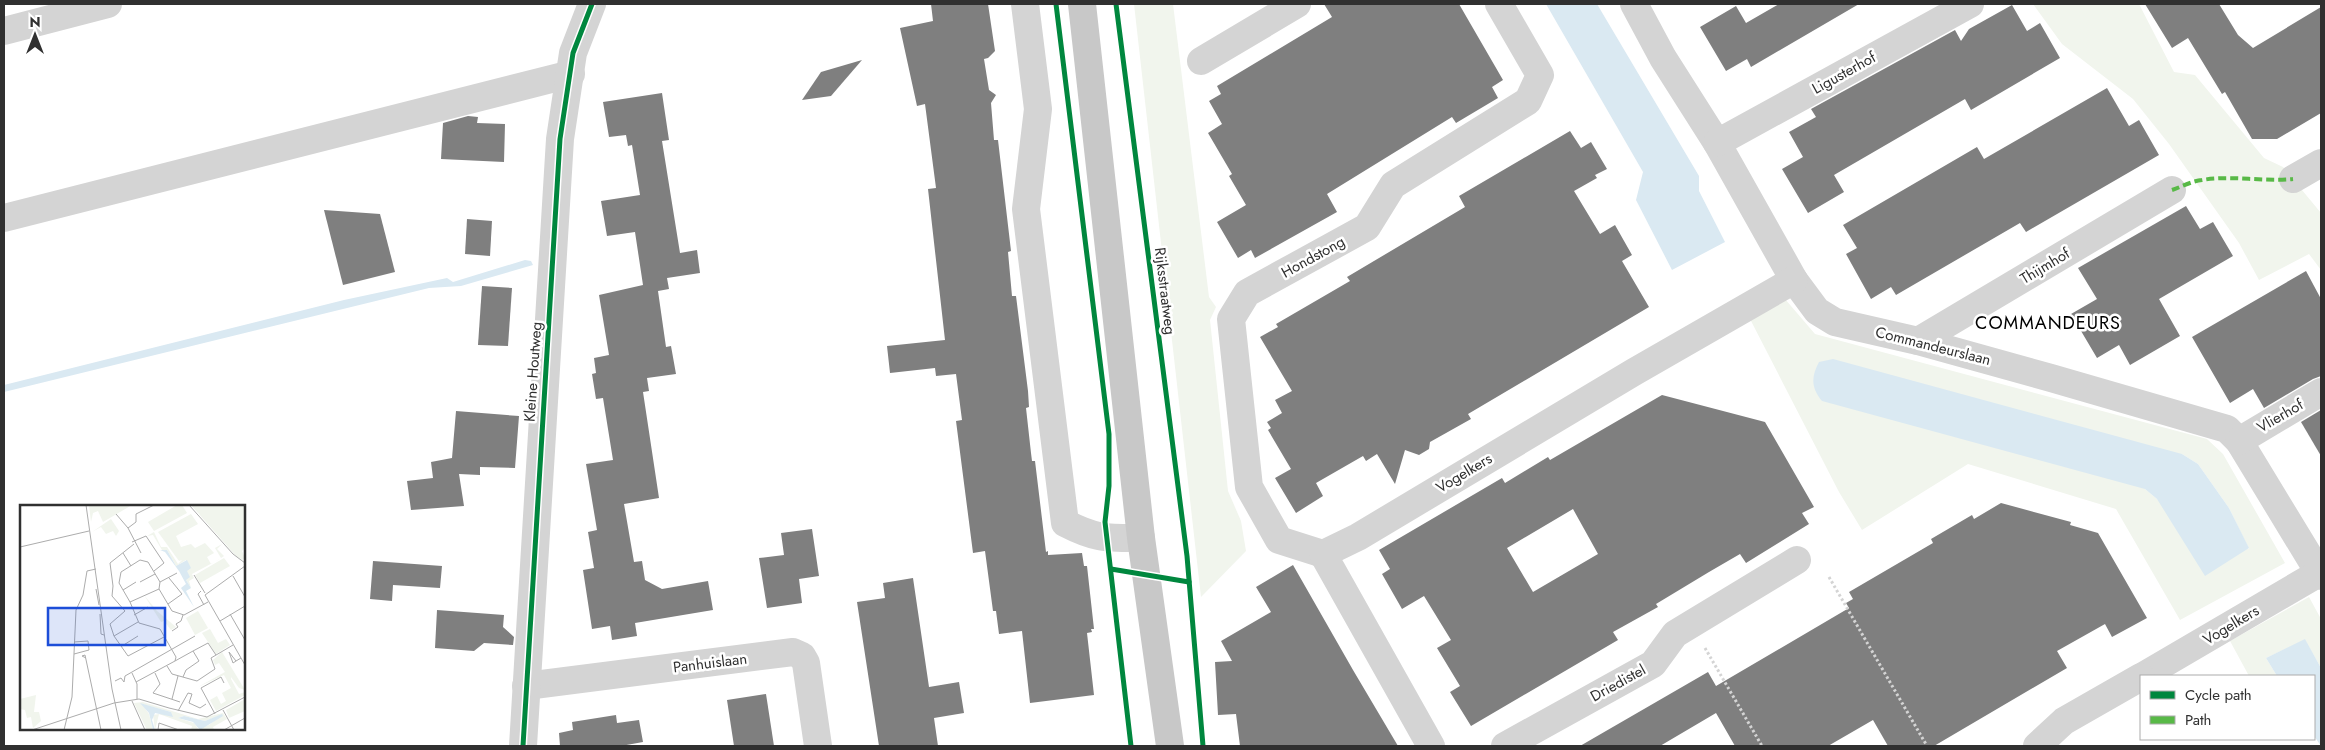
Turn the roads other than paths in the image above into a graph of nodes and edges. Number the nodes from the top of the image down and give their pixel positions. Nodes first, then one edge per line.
1 (108, 4) edge
2 (592, 4) edge
3 (1025, 4) edge
4 (1082, 4) edge
5 (1297, 4) edge
6 (1499, 4) edge
7 (1634, 4) edge
8 (1970, 4) edge
9 (4, 31) edge
10 (1201, 62) dead end
11 (571, 74) junction
12 (1717, 143) junction
13 (2321, 163) edge
14 (2293, 179) dead end
15 (2172, 190) dead end
16 (4, 218) edge
17 (1794, 280) junction
18 (1918, 341) junction
19 (2321, 392) edge
20 (2239, 441) junction
21 (1141, 538) junction
22 (1323, 554) junction
23 (1797, 560) dead end
24 (2320, 575) edge
25 (2145, 675) edge
26 (2140, 678) edge
27 (526, 686) junction
28 (524, 746) edge
29 (818, 746) edge
30 (1170, 746) edge
31 (1431, 746) edge
32 (1505, 746) edge
33 (2037, 746) edge

1 - 9 street
2 - 11 street, Kleine Houtweg
3 - 21 street
4 - 21 main road
5 - 10 street
6 - 22 street, Hondstong
7 - 12 street, Commandeurslaan
8 - 12 street, Ligusterhof
11 - 16 street
11 - 27 street, Kleine Houtweg
12 - 17 street, Commandeurslaan
13 - 14 street
15 - 18 street, Thijmhof
17 - 18 street, Commandeurslaan
17 - 22 street, Vogelkers
18 - 20 street, Commandeurslaan
19 - 20 street, Vlierhof
20 - 24 street, Commandeurslaan
21 - 30 main road
22 - 31 street
23 - 32 street, Driedistel
24 - 25 street, Vogelkers
26 - 33 street, Vogelkers
27 - 28 street, Kleine Houtweg
27 - 29 street, Panhuislaan

